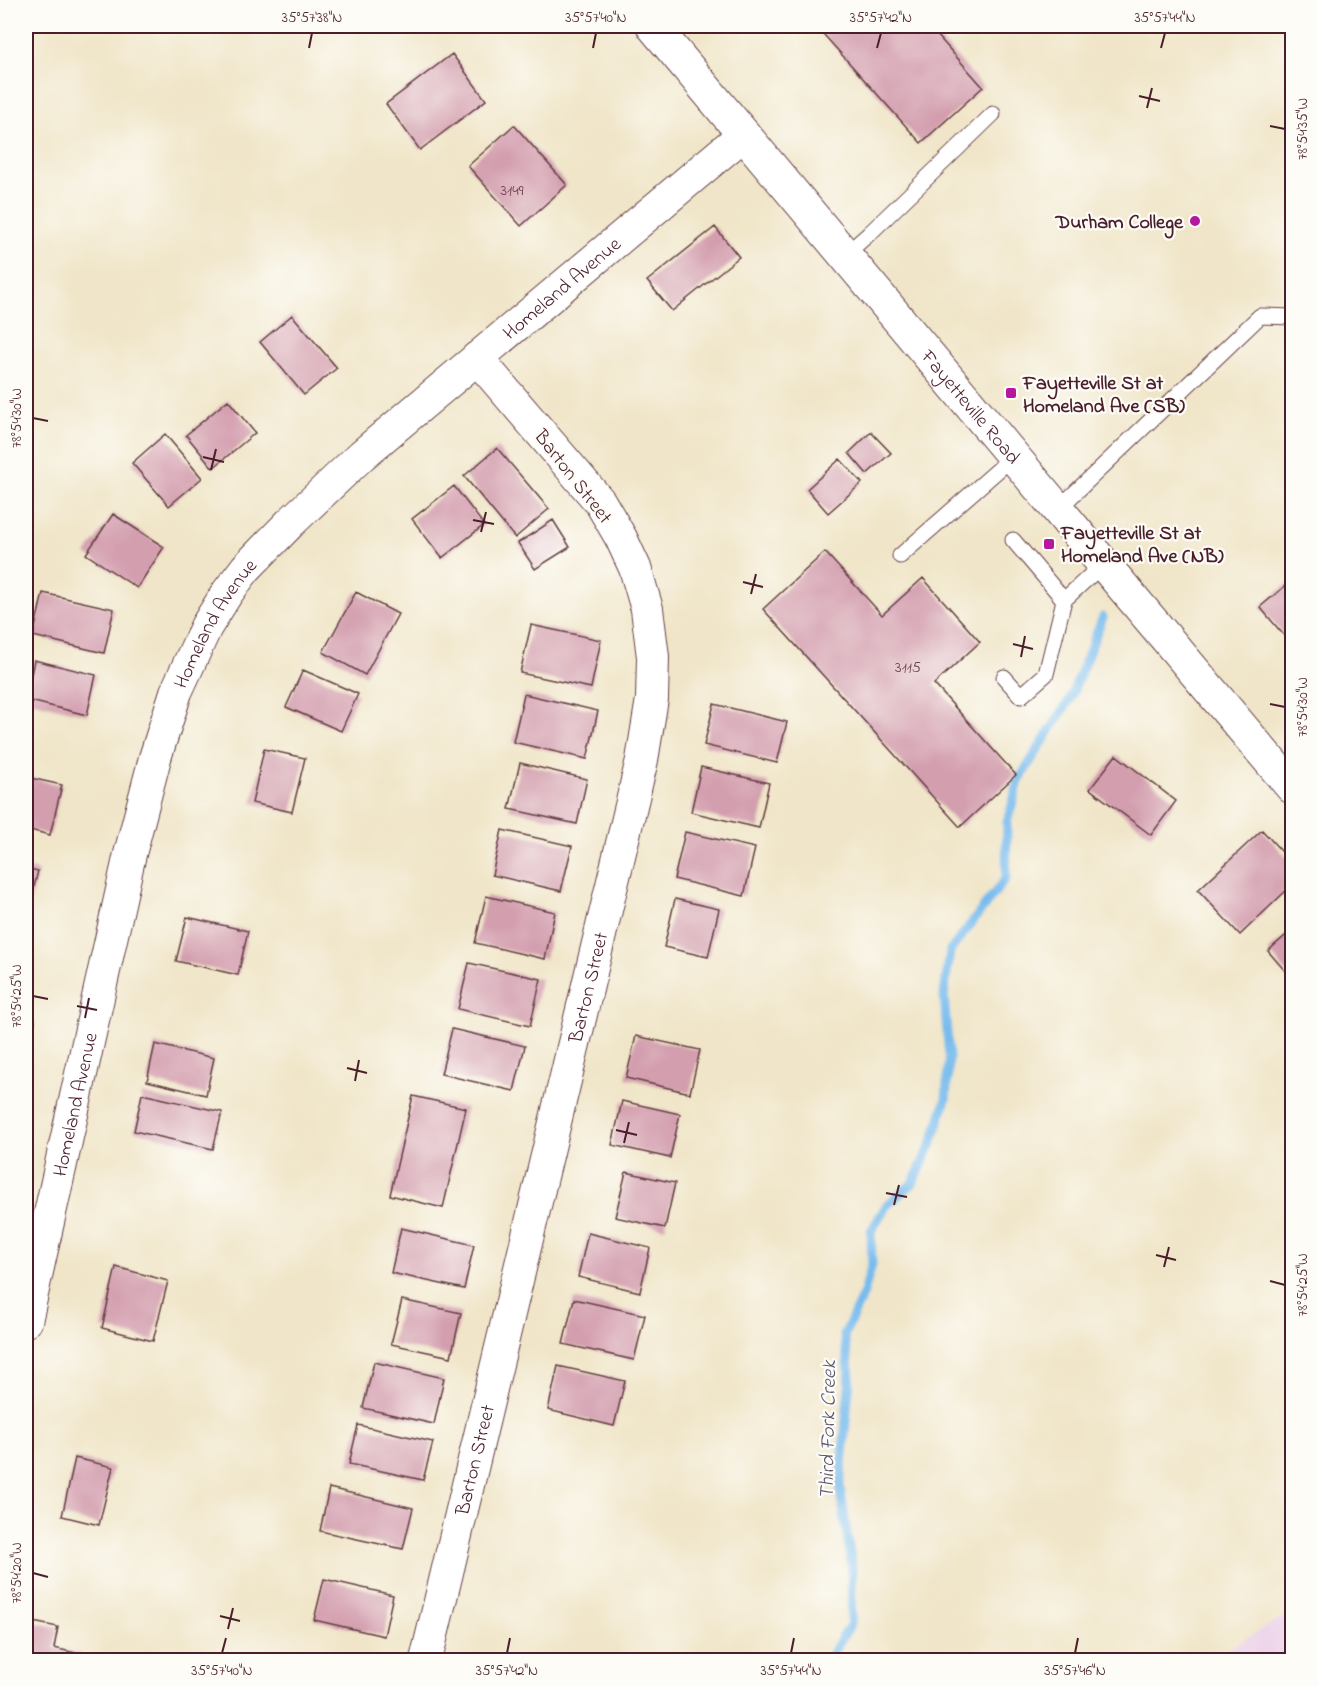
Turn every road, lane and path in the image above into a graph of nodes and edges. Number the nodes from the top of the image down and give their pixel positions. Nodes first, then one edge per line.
1 (653, 26) edge
2 (993, 114) dead end
3 (744, 134) junction
4 (845, 255) junction
5 (1293, 317) edge
6 (477, 358) junction
7 (1014, 456) junction
8 (1058, 509) junction
9 (1013, 540) dead end
10 (900, 556) dead end
11 (1104, 563) junction
12 (1064, 600) junction
13 (1004, 677) dead end
14 (1293, 787) edge
15 (26, 1321) edge
16 (426, 1660) edge

1 - 3 main road, Fayetteville Road
2 - 4 lane
3 - 4 main road, Fayetteville Road
3 - 6 street, Homeland Avenue
4 - 7 main road, Fayetteville Road
5 - 8 lane
6 - 15 street, Homeland Avenue
6 - 16 street, Barton Street
7 - 8 main road, Fayetteville Road
7 - 10 lane
8 - 11 main road, Fayetteville Road
9 - 12 lane
11 - 12 lane
11 - 14 main road, Fayetteville Road
12 - 13 lane

